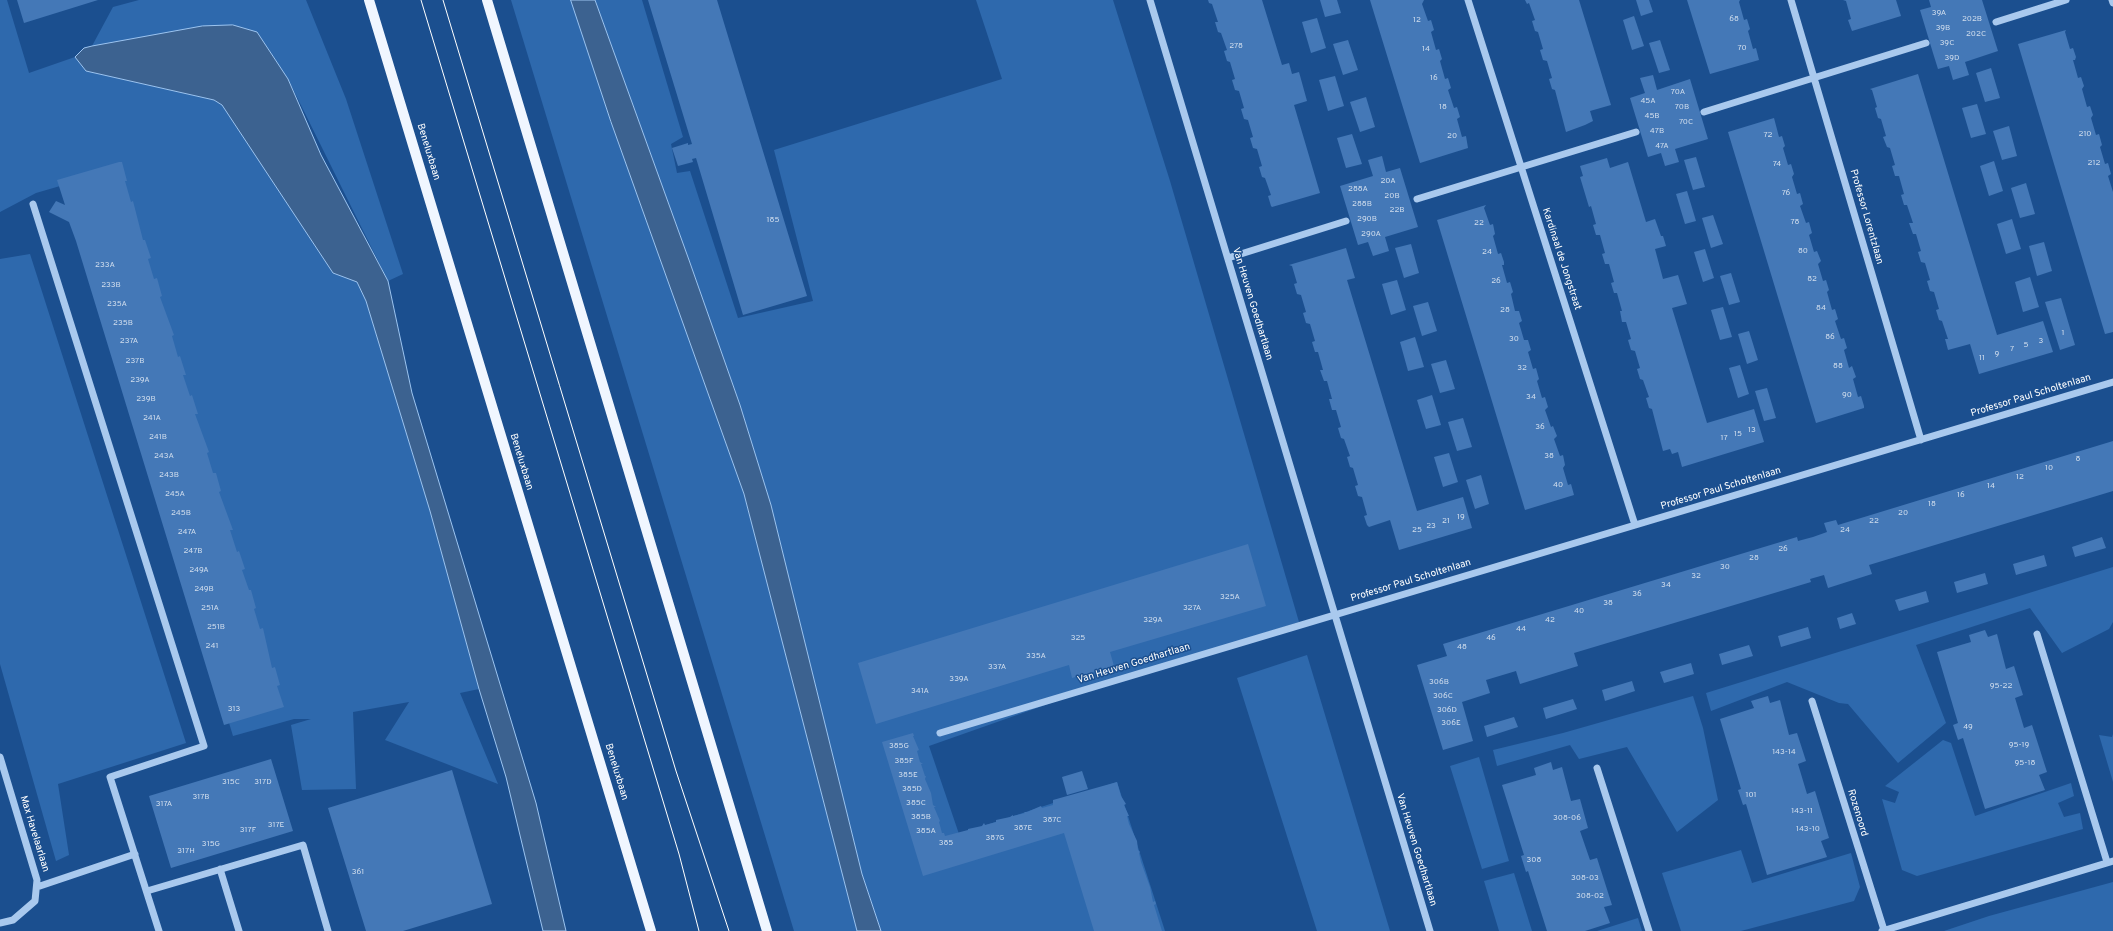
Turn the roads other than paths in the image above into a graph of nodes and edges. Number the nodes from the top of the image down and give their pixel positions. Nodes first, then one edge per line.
1 (369, 0) edge
2 (487, 0) edge
3 (1150, 0) edge
4 (1468, 0) edge
5 (1791, 0) edge
6 (2066, 0) edge
7 (2112, 0) edge
8 (2113, 3) edge
9 (1996, 22) dead end
10 (1926, 44) dead end
11 (1814, 78) junction
12 (1704, 112) dead end
13 (1636, 132) dead end
14 (1521, 167) junction
15 (1417, 200) dead end
16 (34, 204) dead end
17 (1346, 221) dead end
18 (1228, 258) junction
19 (2113, 382) edge
20 (1921, 440) junction
21 (1635, 525) junction
22 (1335, 615) junction
23 (2038, 634) dead end
24 (1812, 701) dead end
25 (940, 733) dead end
26 (0, 756) edge
27 (1597, 768) dead end
28 (136, 854) junction
29 (2110, 862) edge
30 (220, 869) junction
31 (37, 887) junction
32 (147, 891) junction
33 (0, 923) edge
34 (159, 931) edge
35 (239, 931) edge
36 (328, 931) edge
37 (652, 931) edge
38 (767, 931) edge
39 (1430, 931) edge
40 (1649, 931) edge
41 (1883, 931) edge

1 - 37 main road, Beneluxbaan
2 - 38 main road
3 - 18 street, Van Heuven Goedhartlaan
4 - 14 street, Kardinaal de Jongstraat
5 - 11 street, Professor Lorentzlaan
6 - 9 street
7 - 8 street
10 - 11 street
11 - 12 street
11 - 20 street, Professor Lorentzlaan
13 - 14 street
14 - 15 street
14 - 21 street, Kardinaal de Jongstraat
16 - 28 street
17 - 18 street
18 - 22 street, Van Heuven Goedhartlaan
19 - 20 street, Professor Paul Scholtenlaan
20 - 21 street, Professor Paul Scholtenlaan
21 - 22 street, Professor Paul Scholtenlaan
22 - 25 street, Van Heuven Goedhartlaan
22 - 39 street, Van Heuven Goedhartlaan
23 - 29 street, Rozenoord
24 - 41 street, Rozenoord
26 - 31 street, Max Havelaarlaan
27 - 40 street
28 - 31 street
28 - 32 street
29 - 41 street, Rozenoord
30 - 32 street
30 - 35 street
30 - 36 street
31 - 33 street, Max Havelaarlaan
32 - 34 street

